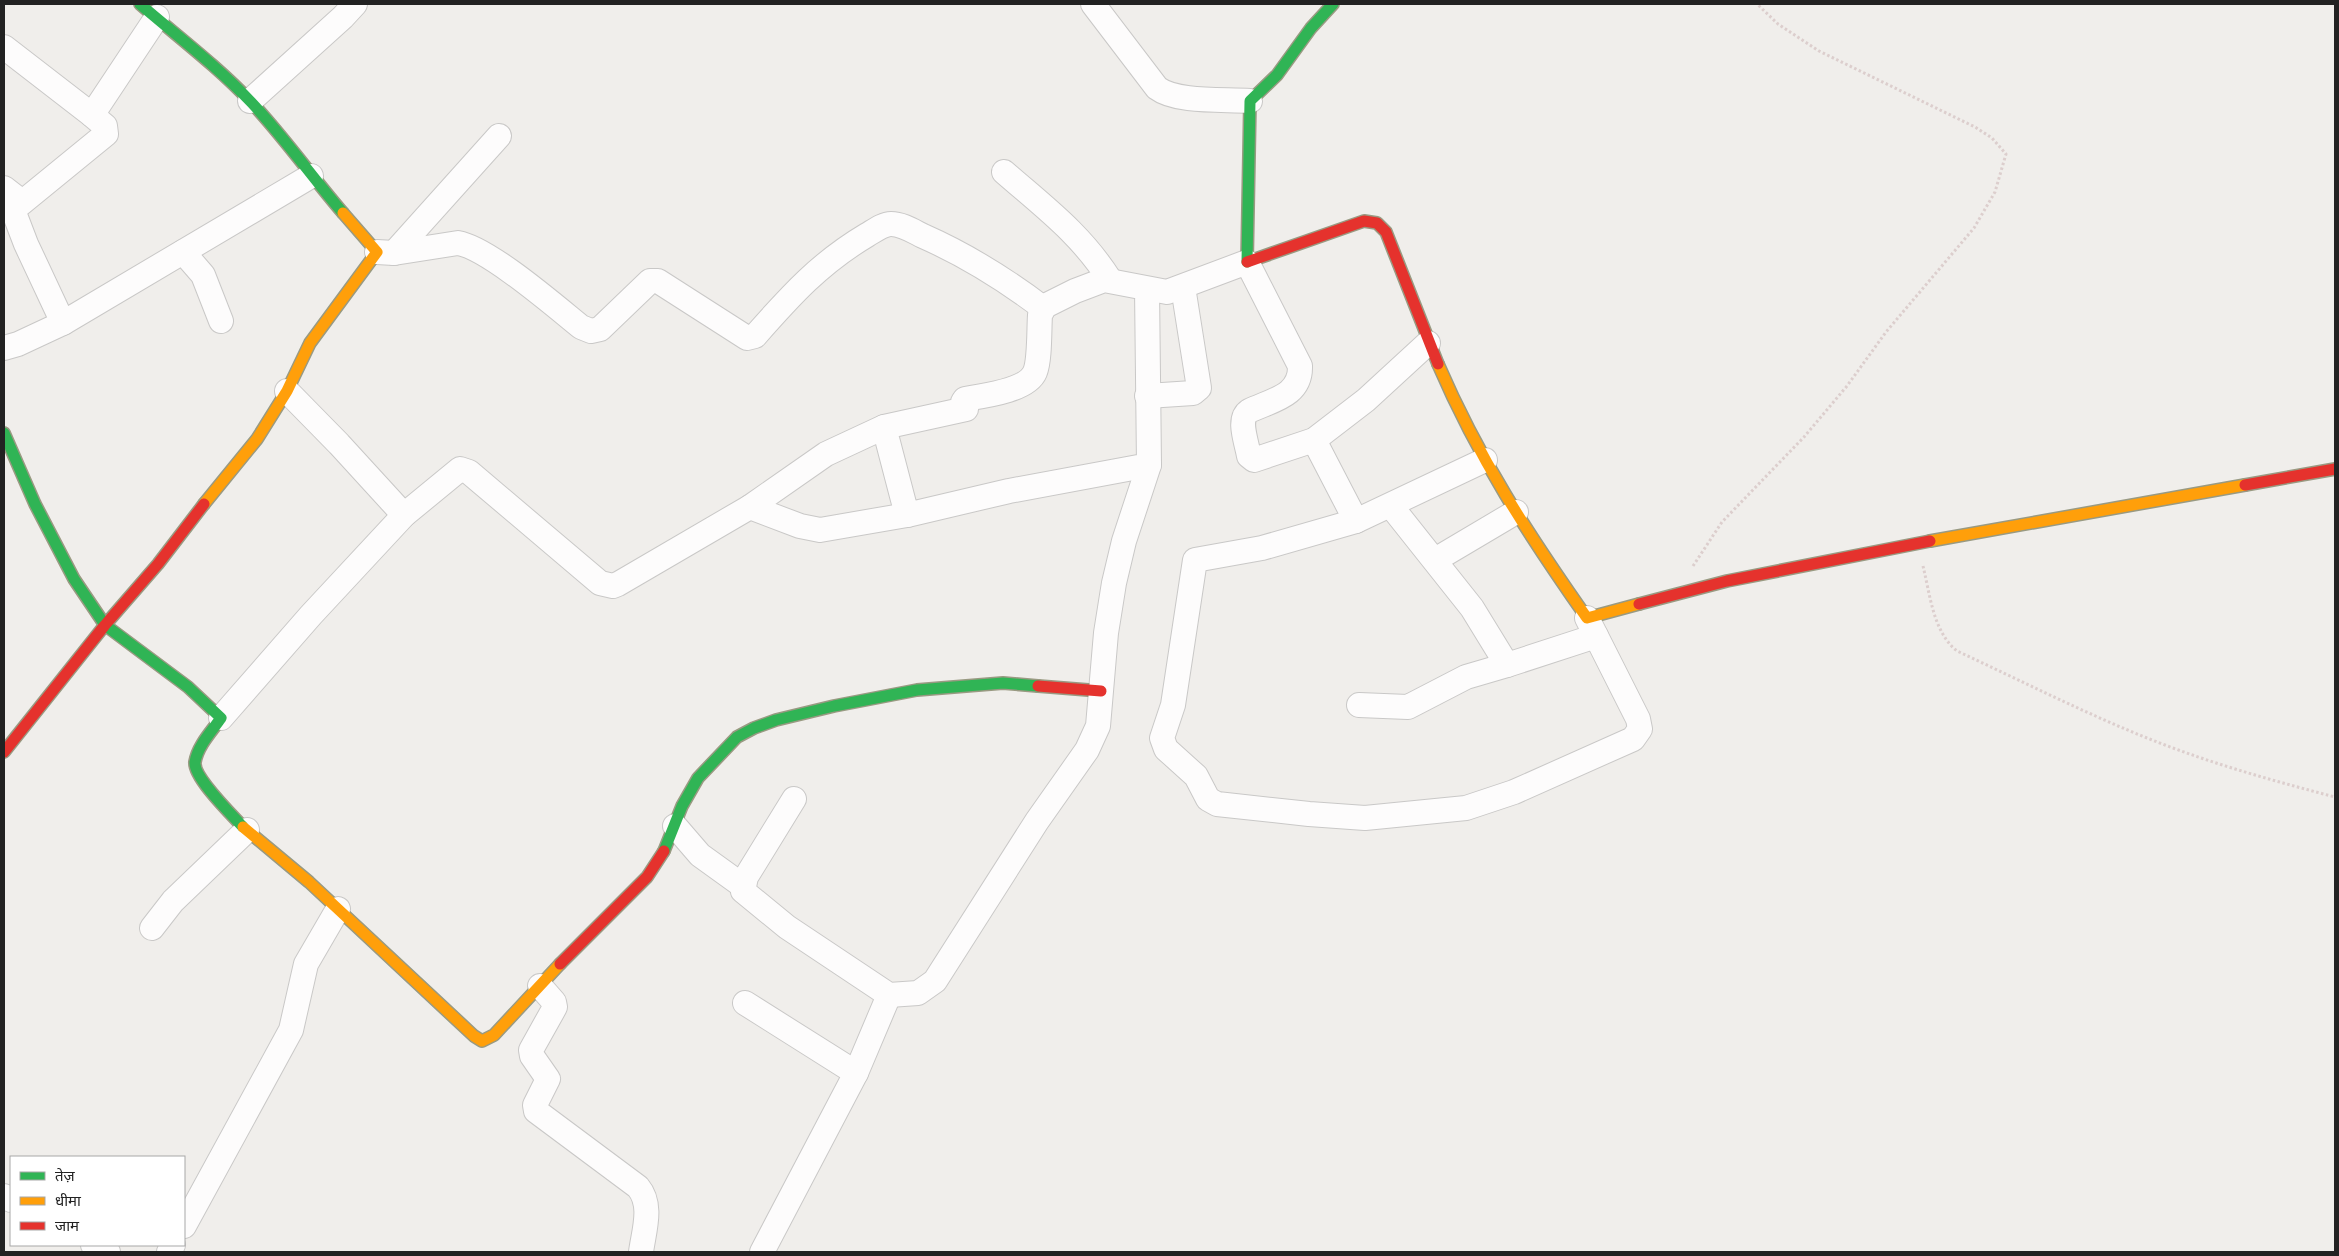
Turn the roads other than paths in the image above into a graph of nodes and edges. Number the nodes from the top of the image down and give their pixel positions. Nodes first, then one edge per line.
1 (355, 4) edge
2 (1093, 4) edge
3 (1333, 4) edge
4 (149, 10) edge
5 (4, 47) edge
6 (250, 100) junction
7 (1250, 101) junction
8 (92, 115) junction
9 (499, 136) dead end
10 (1004, 172) dead end
11 (311, 176) junction
12 (4, 188) edge
13 (13, 211) edge
14 (184, 252) junction
15 (386, 253) junction
16 (1246, 262) junction
17 (1110, 280) junction
18 (1182, 287) junction
19 (1147, 289) junction
20 (1043, 308) junction
21 (221, 321) dead end
22 (62, 323) junction
23 (1428, 343) junction
24 (4, 348) edge
25 (287, 391) junction
26 (1147, 396) junction
27 (884, 427) junction
28 (4, 433) edge
29 (1314, 440) junction
30 (1485, 460) junction
31 (1149, 465) junction
32 (2335, 469) edge
33 (1391, 506) junction
34 (750, 507) junction
35 (1516, 512) junction
36 (404, 514) junction
37 (907, 515) junction
38 (1356, 521) junction
39 (1435, 560) junction
40 (105, 625) junction
41 (1591, 627) junction
42 (1507, 666) junction
43 (1101, 690) junction
44 (1360, 705) dead end
45 (221, 718) junction
46 (4, 752) edge
47 (794, 799) dead end
48 (675, 826) junction
49 (247, 830) junction
50 (743, 886) junction
51 (338, 909) junction
52 (152, 928) dead end
53 (540, 986) junction
54 (889, 994) junction
55 (745, 1003) dead end
56 (856, 1073) junction
57 (185, 1224) edge
58 (95, 1246) edge
59 (108, 1252) edge
60 (641, 1252) edge
61 (762, 1252) edge

1 - 6 street
2 - 7 street
3 - 7 street
4 - 6 street
4 - 8 street
5 - 8 street
6 - 11 street
7 - 16 street
8 - 13 street
9 - 15 street
10 - 17 street
11 - 14 street
11 - 15 street
12 - 13 street
13 - 22 street
14 - 21 street
14 - 22 street
15 - 20 street
15 - 25 street
16 - 18 street
16 - 23 street
16 - 29 street
17 - 19 street
17 - 20 street
18 - 19 street
18 - 26 street
19 - 26 street
20 - 27 street
22 - 24 street
23 - 29 street
23 - 30 street
25 - 36 street
25 - 40 street
26 - 31 street
27 - 34 street
27 - 37 street
28 - 40 street
29 - 38 street
30 - 33 street
30 - 35 street
31 - 37 street
31 - 43 street
32 - 41 street
33 - 38 street
33 - 39 street
34 - 36 street
34 - 37 street
35 - 39 street
35 - 41 street
36 - 45 street
38 - 41 street
39 - 42 street
40 - 45 street
40 - 46 street
41 - 42 street
42 - 44 street
43 - 48 street
43 - 54 street
45 - 49 street
47 - 50 street
48 - 50 street
48 - 53 street
49 - 51 street
49 - 52 street
50 - 54 street
51 - 53 street
51 - 57 street
53 - 60 street
54 - 56 street
55 - 56 street
56 - 61 street
58 - 59 street

